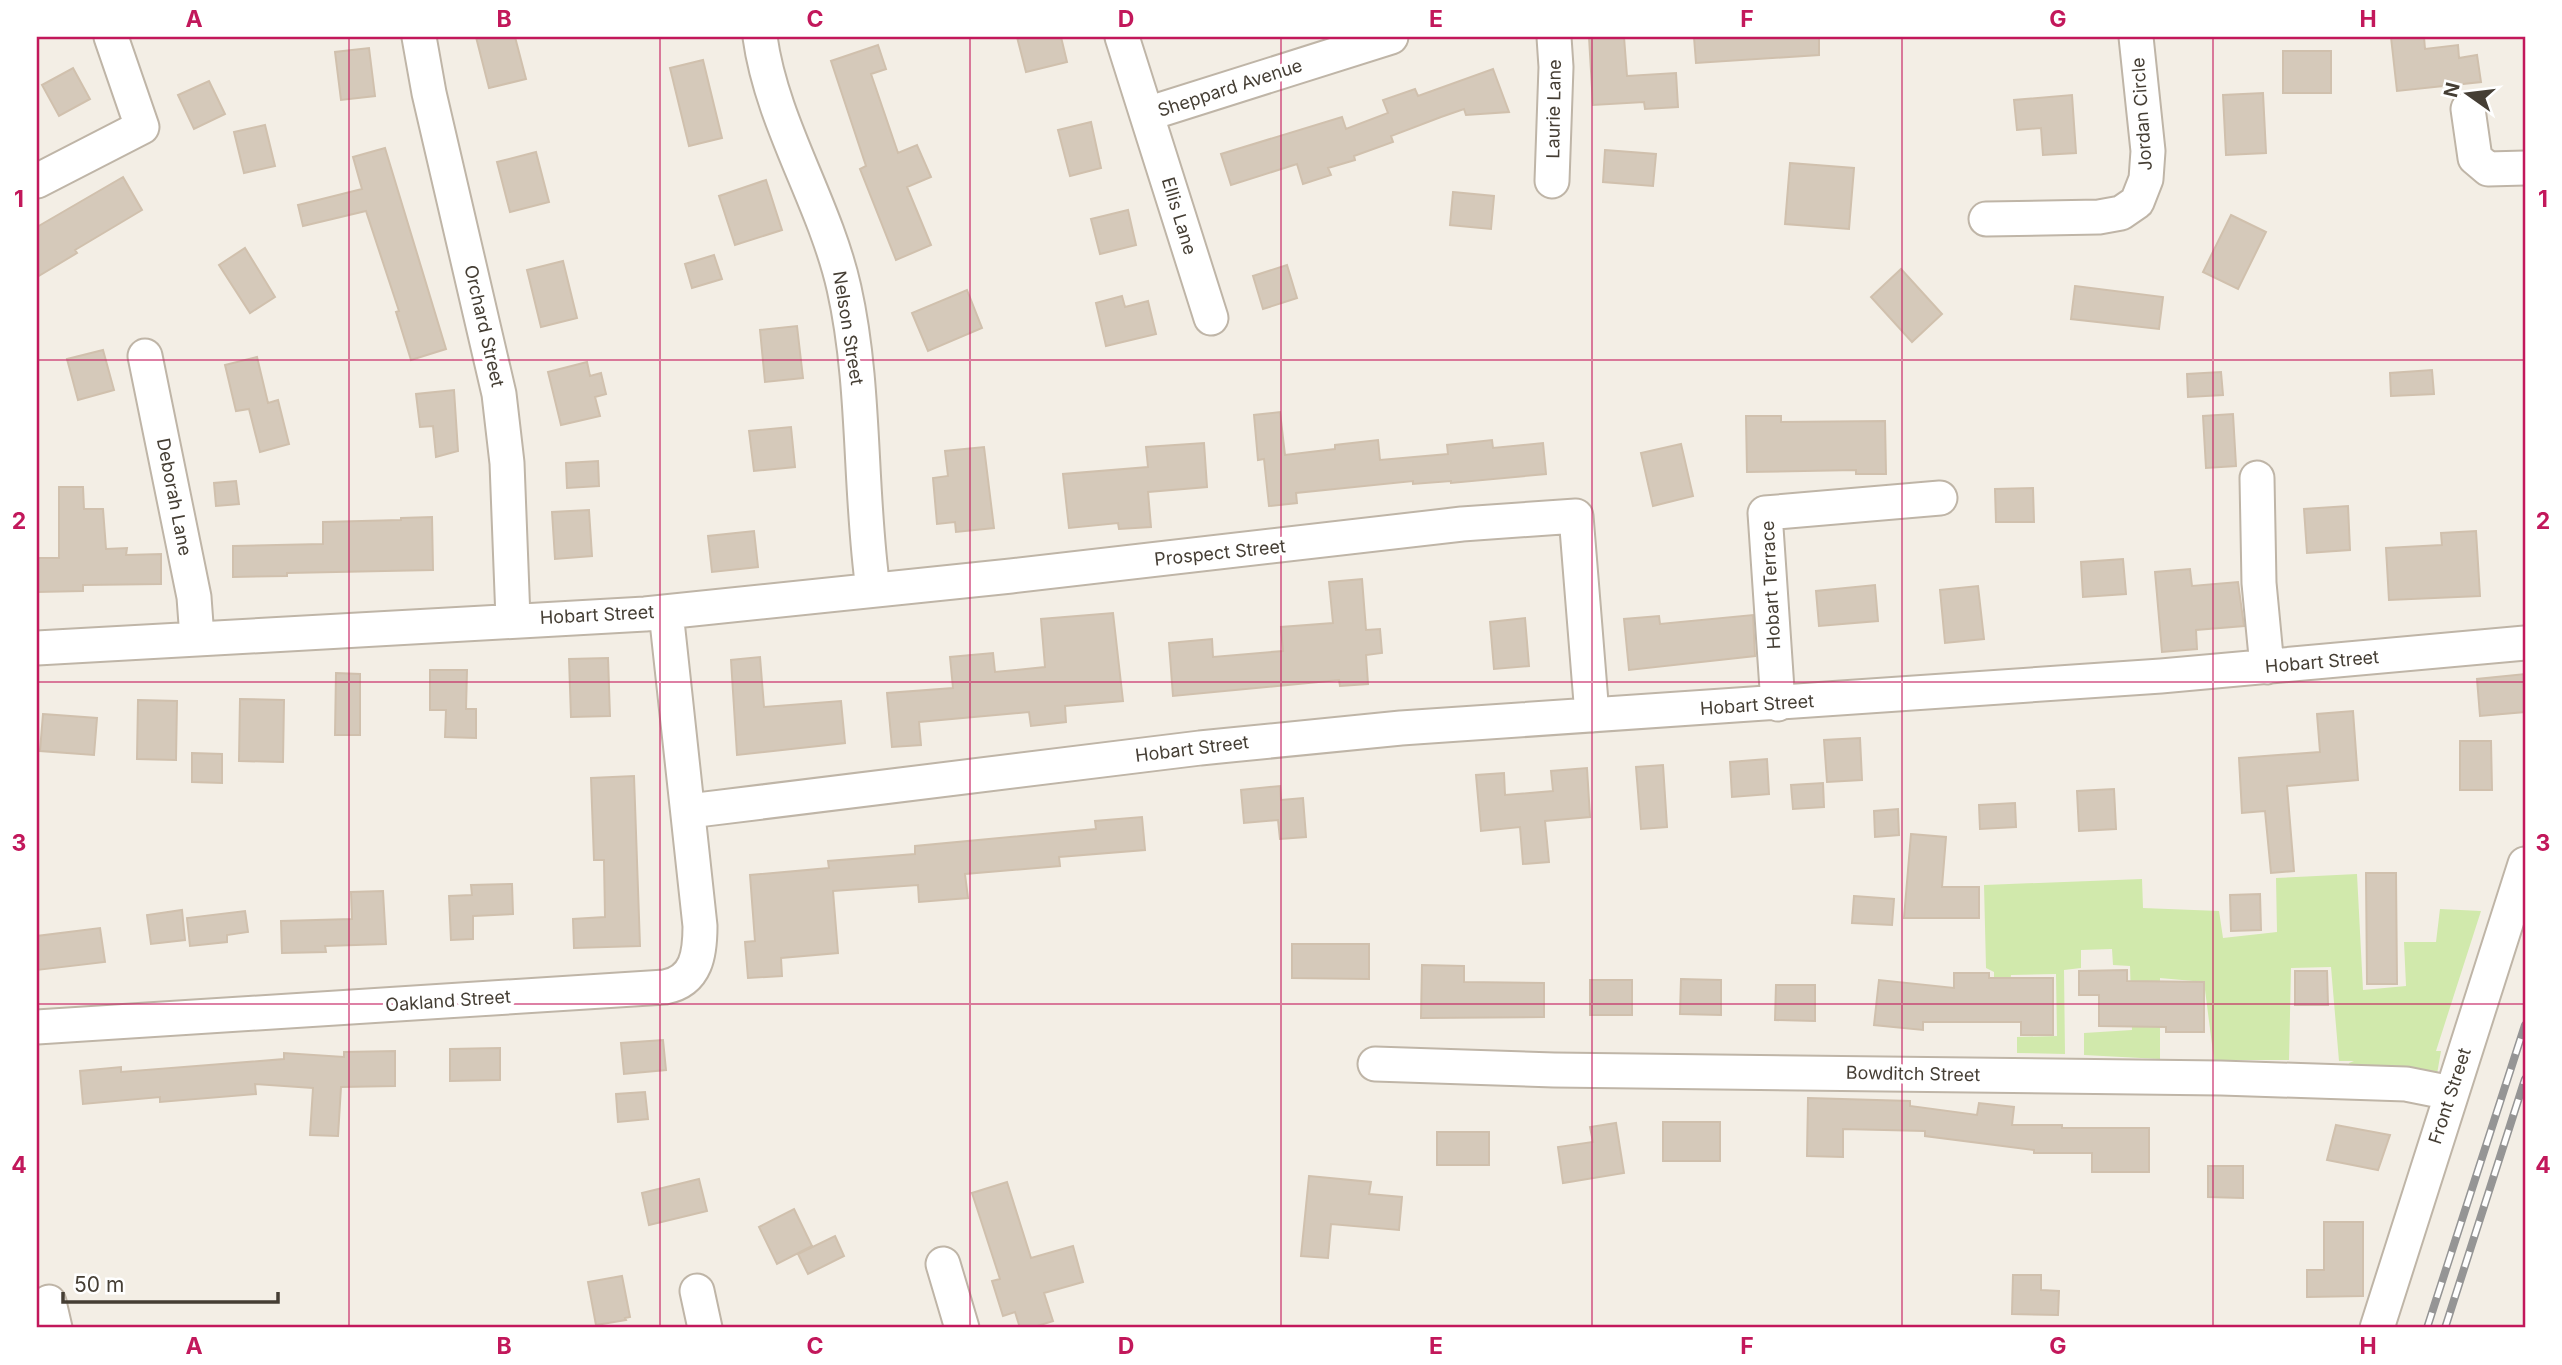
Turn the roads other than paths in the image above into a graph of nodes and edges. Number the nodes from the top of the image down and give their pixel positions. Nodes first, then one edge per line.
1 (111, 37) edge
2 (419, 37) edge
3 (760, 37) edge
4 (1122, 37) edge
5 (1391, 37) edge
6 (1554, 37) edge
7 (2136, 37) edge
8 (2468, 109) dead end
9 (1147, 114) junction
10 (2525, 168) edge
11 (37, 181) edge
12 (1552, 181) dead end
13 (1986, 219) dead end
14 (1211, 318) dead end
15 (145, 356) dead end
16 (2257, 478) dead end
17 (1940, 499) dead end
18 (873, 589) junction
19 (666, 612) junction
20 (513, 619) junction
21 (197, 638) junction
22 (2525, 643) edge
23 (37, 648) edge
24 (2267, 667) junction
25 (1778, 704) junction
26 (1592, 715) junction
27 (689, 811) junction
28 (2525, 864) edge
29 (37, 1027) edge
30 (1375, 1064) dead end
31 (2451, 1093) junction
32 (943, 1265) dead end
33 (697, 1291) dead end
34 (705, 1328) edge
35 (962, 1328) edge
36 (2377, 1328) edge

1 - 11 street
2 - 20 street, Orchard Street
3 - 18 street, Nelson Street
4 - 9 street, Sheppard Avenue
5 - 9 street, Sheppard Avenue
6 - 12 street, Laurie Lane
7 - 13 street, Jordan Circle
8 - 10 street
9 - 14 street, Ellis Lane
15 - 21 street, Deborah Lane
16 - 24 street
17 - 25 street, Hobart Terrace
18 - 19 street, Prospect Street
18 - 26 street, Prospect Street
19 - 20 street, Hobart Street
19 - 27 street, Hobart Street
20 - 21 street, Hobart Street
21 - 23 street, Hobart Street
22 - 24 street, Hobart Street
24 - 25 street, Hobart Street
25 - 26 street, Hobart Street
26 - 27 street, Hobart Street
27 - 29 street, Oakland Street
28 - 31 street, Front Street
30 - 31 street, Bowditch Street
31 - 36 street, Front Street
32 - 35 street
33 - 34 street

